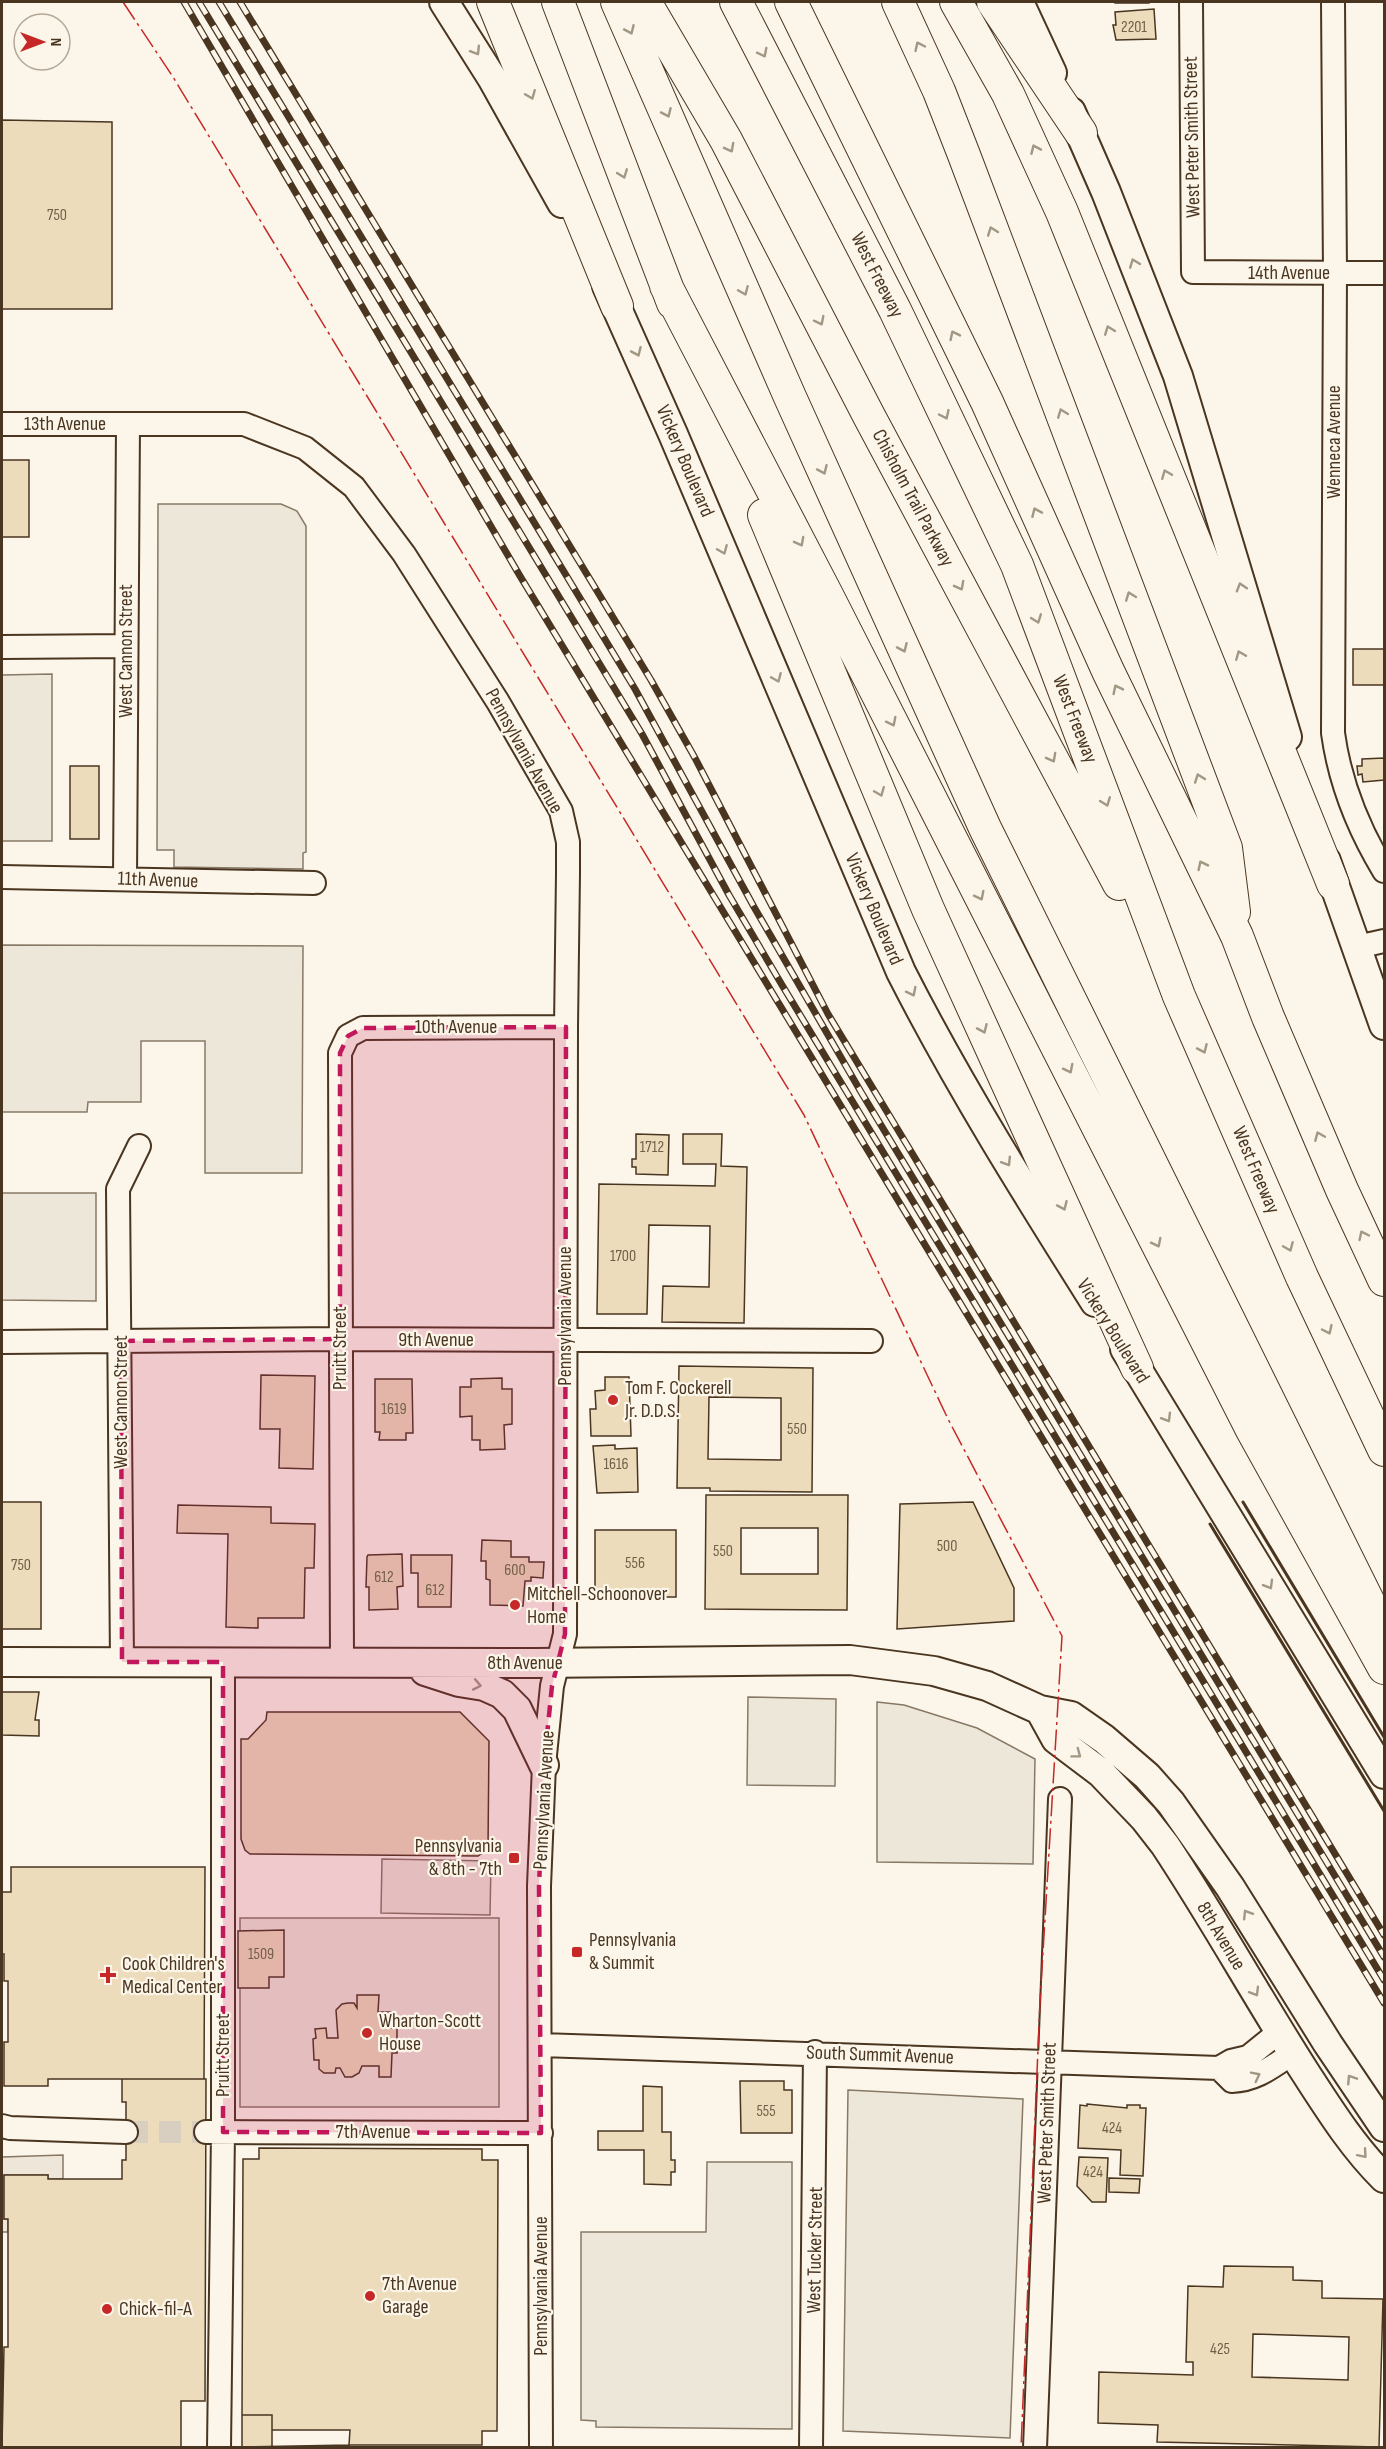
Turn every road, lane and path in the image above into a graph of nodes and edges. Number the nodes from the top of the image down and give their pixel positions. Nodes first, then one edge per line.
1 (444, 2) edge
2 (493, 2) edge
3 (558, 2) edge
4 (617, 2) edge
5 (645, 2) edge
6 (736, 2) edge
7 (791, 2) edge
8 (898, 2) edge
9 (956, 2) edge
10 (993, 2) edge
11 (1019, 2) edge
12 (1191, 2) edge
13 (1332, 2) edge
14 (1081, 133) junction
15 (1194, 272) joint
16 (1335, 273) junction
17 (1384, 273) edge
18 (617, 306) junction
19 (2, 424) edge
20 (128, 424) junction
21 (814, 598) junction
22 (126, 646) junction
23 (2, 647) edge
24 (1384, 872) edge
25 (2, 877) edge
26 (125, 879) junction
27 (314, 883) dead end
28 (1333, 884) junction
29 (1237, 936) junction
30 (1384, 941) edge
31 (1357, 947) junction
32 (1179, 996) junction
33 (1384, 1025) edge
34 (566, 1027) junction
35 (348, 1036) joint
36 (139, 1146) dead end
37 (1384, 1280) edge
38 (340, 1339) junction
39 (121, 1341) junction
40 (564, 1341) junction
41 (871, 1341) dead end
42 (2, 1342) edge
43 (1137, 1368) junction
44 (1384, 1450) edge
45 (1384, 1633) edge
46 (2, 1662) edge
47 (122, 1662) junction
48 (223, 1662) junction
49 (558, 1662) junction
50 (342, 1663) junction
51 (400, 1663) junction
52 (1384, 1668) edge
53 (1040, 1710) junction
54 (544, 1765) junction
55 (1384, 1774) edge
56 (1060, 1799) dead end
57 (1286, 2043) junction
58 (541, 2044) junction
59 (815, 2052) junction
60 (1049, 2061) junction
61 (1384, 2127) edge
62 (4, 2128) edge
63 (126, 2132) tunnel mouth
64 (214, 2132) junction
65 (541, 2133) junction
66 (1384, 2178) edge
67 (219, 2448) edge
68 (541, 2448) edge
69 (811, 2448) edge
70 (1035, 2448) edge

1 -> 18 main road, Vickery Boulevard
2 -> 18 highway
3 -> 21 highway
4 -> 45 highway
5 -> 32 highway, Chisholm Trail Parkway
6 -> 32 highway, West Freeway
29 -> 7 highway
29 -> 8 highway
28 -> 9 highway
10 - 14 highway
11 - 14 main road
12 - 15 street, West Peter Smith Street
13 - 16 street, Wenneca Avenue
28 -> 14 main road
15 - 16 street, 14th Avenue
16 - 17 street, 14th Avenue
16 - 24 street, Wenneca Avenue
18 -> 43 main road, Vickery Boulevard
19 - 20 street, 13th Avenue
20 - 22 street, West Cannon Street
20 - 34 street, Pennsylvania Avenue
21 -> 43 highway
21 -> 52 highway
22 - 23 street
22 - 26 street, West Cannon Street
25 - 26 street, 11th Avenue
26 - 27 street, 11th Avenue
28 - 31 main road
37 -> 29 highway
30 - 31 street
31 - 33 main road
32 -> 44 highway, West Freeway
34 - 35 street, 10th Avenue
34 - 40 street, Pennsylvania Avenue
35 - 38 street, Pruitt Street
36 - 39 street, West Cannon Street
38 - 39 street, 9th Avenue
38 - 40 street, 9th Avenue
38 - 50 street, Pruitt Street
39 - 42 street, 9th Avenue
39 - 47 street, West Cannon Street
40 - 41 street, 9th Avenue
40 - 49 street, Pennsylvania Avenue
43 -> 55 main road, Vickery Boulevard
46 - 47 main road, 8th Avenue
47 - 48 main road, 8th Avenue
48 - 50 main road, 8th Avenue
48 - 64 street, Pruitt Street
49 - 51 main road, 8th Avenue
49 - 53 main road, 8th Avenue
49 - 54 street, Pennsylvania Avenue
50 - 51 main road, 8th Avenue
51 -> 54 main road
53 -> 57 main road, 8th Avenue
61 -> 53 main road, 8th Avenue
54 - 58 street, Pennsylvania Avenue
56 - 60 street, West Peter Smith Street
57 - 60 street, South Summit Avenue
57 -> 66 main road, 8th Avenue
58 - 59 street, South Summit Avenue
58 - 65 street, Pennsylvania Avenue
59 - 60 street, South Summit Avenue
59 - 69 street, West Tucker Street
60 - 70 street, West Peter Smith Street
62 - 63 street
64 - 65 street, 7th Avenue
64 - 67 street, Pruitt Street
65 - 68 street, Pennsylvania Avenue

